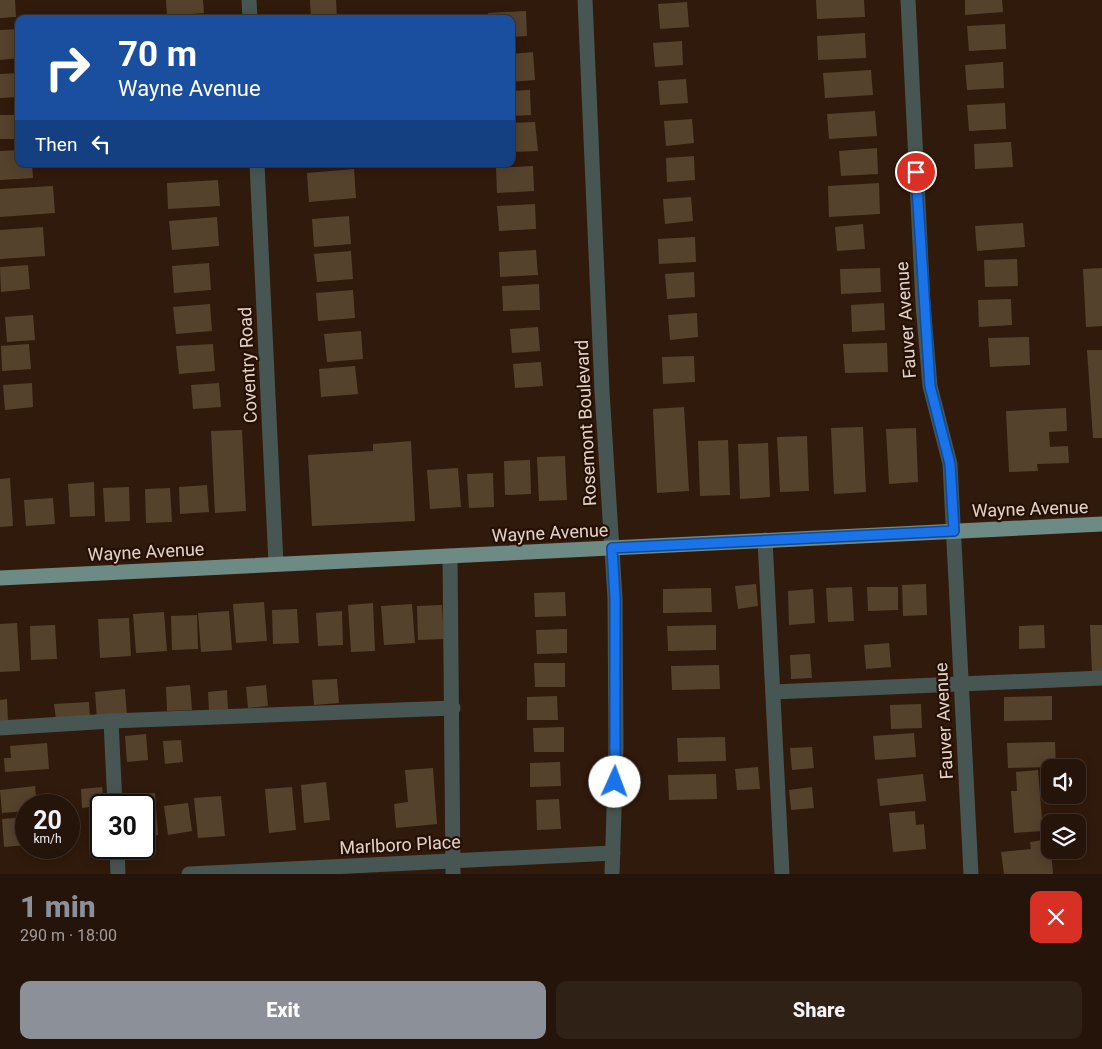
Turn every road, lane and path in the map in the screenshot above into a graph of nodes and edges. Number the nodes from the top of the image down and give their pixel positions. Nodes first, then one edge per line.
1 (249, 0) edge
2 (585, 0) edge
3 (908, 0) edge
4 (250, 15) edge
5 (257, 167) edge
6 (1102, 524) edge
7 (954, 531) junction
8 (765, 540) junction
9 (612, 548) junction
10 (450, 556) junction
11 (276, 564) junction
12 (0, 578) edge
13 (1102, 678) edge
14 (961, 684) junction
15 (773, 692) junction
16 (453, 708) junction
17 (112, 722) junction
18 (0, 728) edge
19 (115, 794) edge
20 (613, 853) junction
21 (117, 859) edge
22 (454, 867) edge
23 (118, 874) edge
24 (189, 874) edge
25 (612, 874) edge
26 (782, 874) edge
27 (971, 874) edge

1 - 4 street
2 - 9 street, Rosemont Boulevard
3 - 7 street, Fauver Avenue
5 - 11 street, Coventry Road
6 - 7 main road, Wayne Avenue
7 - 8 main road, Wayne Avenue
7 - 14 street, Fauver Avenue
8 - 9 main road, Wayne Avenue
8 - 15 street
9 - 10 main road, Wayne Avenue
9 - 20 street, Rosemont Boulevard
10 - 11 main road, Wayne Avenue
10 - 16 street
11 - 12 main road, Wayne Avenue
13 - 14 street
14 - 15 street
14 - 27 street, Fauver Avenue
15 - 26 street
16 - 17 street
16 - 22 street
17 - 18 street
17 - 19 street
20 - 22 street, Marlboro Place
20 - 25 street, Rosemont Boulevard
21 - 23 street
22 - 24 street, Marlboro Place

